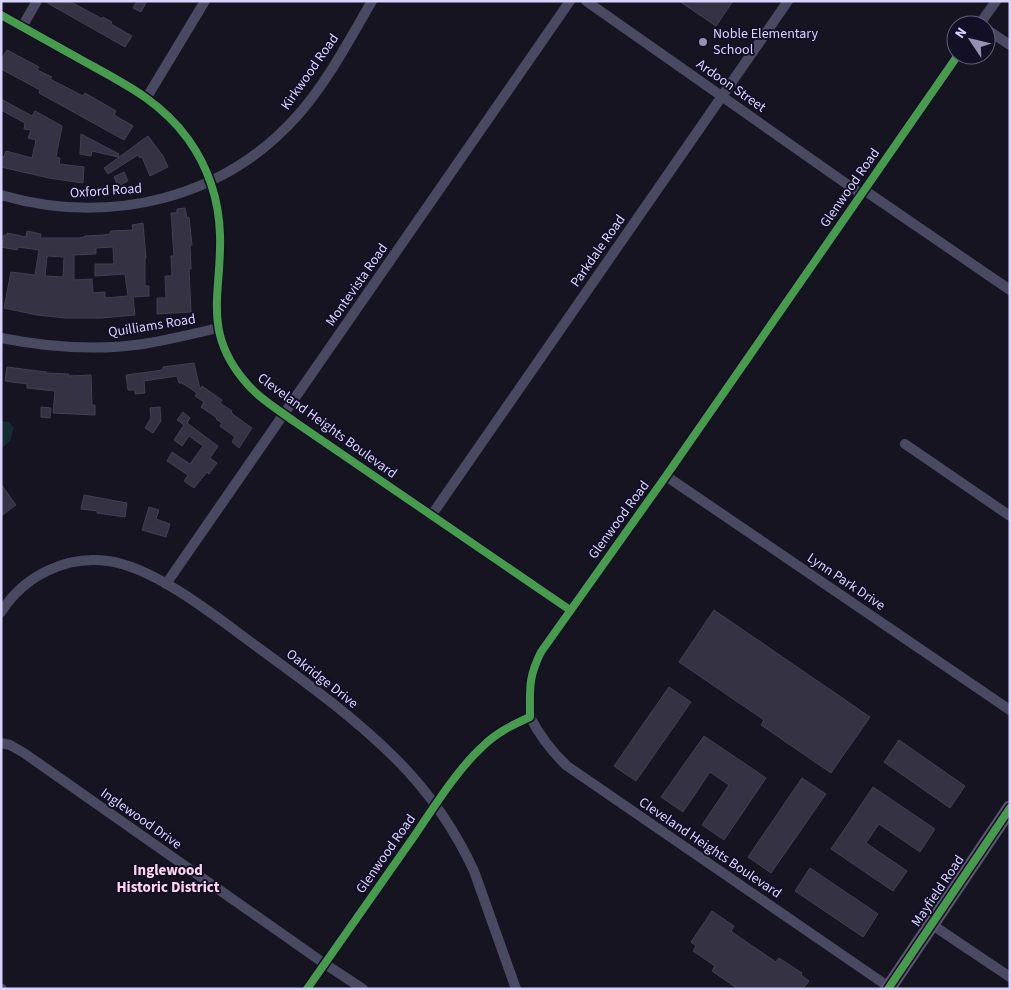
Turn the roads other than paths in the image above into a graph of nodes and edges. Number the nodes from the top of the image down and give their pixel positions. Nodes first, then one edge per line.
1 (37, 1) edge
2 (205, 1) edge
3 (372, 1) edge
4 (570, 1) edge
5 (586, 1) edge
6 (788, 1) edge
7 (996, 1) edge
8 (1, 15) edge
9 (988, 15) edge
10 (22, 27) junction
11 (996, 36) edge
12 (1010, 45) edge
13 (951, 65) edge
14 (722, 96) junction
15 (147, 97) junction
16 (210, 182) junction
17 (862, 192) junction
18 (1, 195) edge
19 (1010, 290) edge
20 (218, 328) junction
21 (1, 338) edge
22 (284, 414) junction
23 (905, 444) dead end
24 (666, 476) junction
25 (431, 516) junction
26 (1010, 516) edge
27 (166, 584) junction
28 (570, 610) junction
29 (1, 612) edge
30 (1010, 710) edge
31 (530, 717) junction
32 (1, 743) edge
33 (436, 805) junction
34 (1010, 808) edge
35 (931, 924) junction
36 (325, 964) junction
37 (1010, 977) edge
38 (888, 988) edge
39 (307, 989) edge
40 (363, 989) edge
41 (516, 989) edge

1 - 10 street
2 - 15 street
3 - 16 street, Kirkwood Road
4 - 22 street, Montevista Road
5 - 14 street, Ardoon Street
6 - 14 street, Parkdale Road
7 - 9 street
8 - 10 street, Cleveland Heights Boulevard
10 - 15 street, Cleveland Heights Boulevard
11 - 12 street
13 - 17 street, Glenwood Road
14 - 17 street, Ardoon Street
14 - 25 street, Parkdale Road
15 - 16 street, Cleveland Heights Boulevard
16 - 18 street, Oxford Road
16 - 20 street, Cleveland Heights Boulevard
17 - 19 street, Ardoon Street
17 - 24 street, Glenwood Road
20 - 21 street, Quilliams Road
20 - 22 street, Cleveland Heights Boulevard
22 - 25 street, Cleveland Heights Boulevard
22 - 27 street, Montevista Road
23 - 26 street
24 - 28 street, Glenwood Road
24 - 30 street, Lynn Park Drive
25 - 28 street, Cleveland Heights Boulevard
27 - 29 street, Oakridge Drive
27 - 33 street, Oakridge Drive
28 - 31 street, Glenwood Road
31 - 33 street, Glenwood Road
31 - 38 street, Cleveland Heights Boulevard
32 - 36 street, Inglewood Drive
33 - 36 street, Glenwood Road
33 - 41 street, Oakridge Drive
34 - 35 main road, Mayfield Road
35 - 37 street
35 - 38 main road, Mayfield Road
36 - 39 street, Glenwood Road
36 - 40 street, Inglewood Drive

